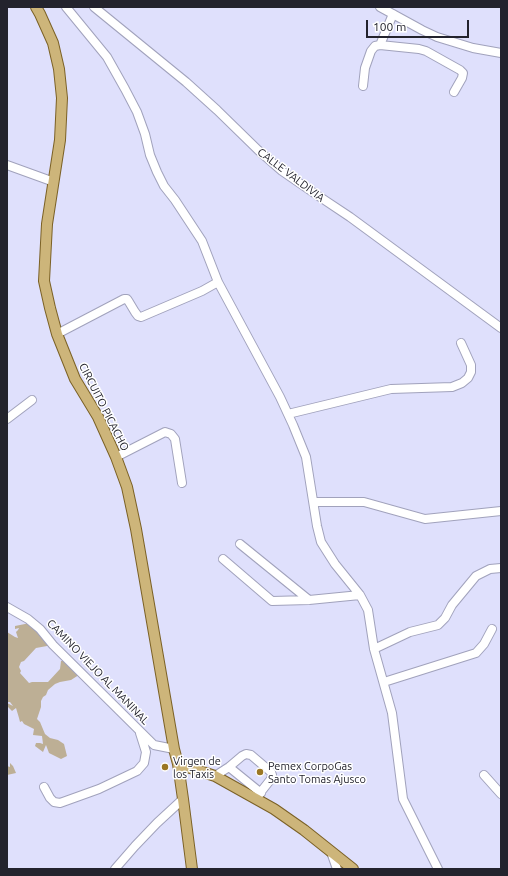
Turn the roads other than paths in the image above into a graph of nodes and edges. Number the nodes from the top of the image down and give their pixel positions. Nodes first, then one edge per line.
1 (36, 7) edge
2 (66, 7) edge
3 (94, 7) edge
4 (380, 7) edge
5 (393, 14) junction
6 (380, 45) junction
7 (501, 53) edge
8 (363, 86) dead end
9 (454, 92) dead end
10 (7, 165) edge
11 (54, 182) junction
12 (218, 282) junction
13 (500, 325) edge
14 (57, 334) junction
15 (461, 343) dead end
16 (32, 400) dead end
17 (288, 414) junction
18 (7, 419) edge
19 (116, 457) junction
20 (182, 483) dead end
21 (314, 502) junction
22 (501, 511) edge
23 (240, 544) dead end
24 (223, 559) dead end
25 (501, 568) edge
26 (360, 596) junction
27 (309, 600) junction
28 (7, 607) edge
29 (492, 629) dead end
30 (374, 649) junction
31 (384, 682) junction
32 (140, 732) junction
33 (174, 749) junction
34 (178, 764) junction
35 (229, 767) junction
36 (484, 774) dead end
37 (215, 776) junction
38 (44, 786) dead end
39 (501, 794) edge
40 (258, 795) junction
41 (183, 799) junction
42 (331, 852) junction
43 (115, 869) edge
44 (192, 869) edge
45 (337, 869) edge
46 (353, 869) edge
47 (438, 869) edge

1 - 11 main road, CIRCUITO PICACHO
2 - 12 street
3 - 13 street, CALLE VALDIVIA
4 - 5 street
5 - 6 street
5 - 7 street
6 - 8 street
6 - 9 street
10 - 11 street
11 - 14 main road, CIRCUITO PICACHO
12 - 14 street
12 - 17 street
14 - 19 main road, CIRCUITO PICACHO
15 - 17 street
16 - 18 street
17 - 21 street
19 - 20 street
19 - 33 main road, CIRCUITO PICACHO
21 - 22 street
21 - 26 street
23 - 27 street
24 - 27 street
25 - 30 street
26 - 27 street
26 - 30 street
28 - 32 street, CAMINO VIEJO AL MANINAL
29 - 31 street
30 - 31 street
31 - 47 street
32 - 33 street, CAMINO VIEJO AL MANINAL
32 - 38 street
33 - 34 main road, CIRCUITO PICACHO
34 - 37 main road
34 - 41 main road, CIRCUITO PICACHO
35 - 37 street
35 - 40 street
35 - 40 street
36 - 39 street
37 - 40 main road
40 - 42 main road
41 - 43 street
41 - 44 main road, CIRCUITO PICACHO
42 - 45 street
42 - 46 main road

